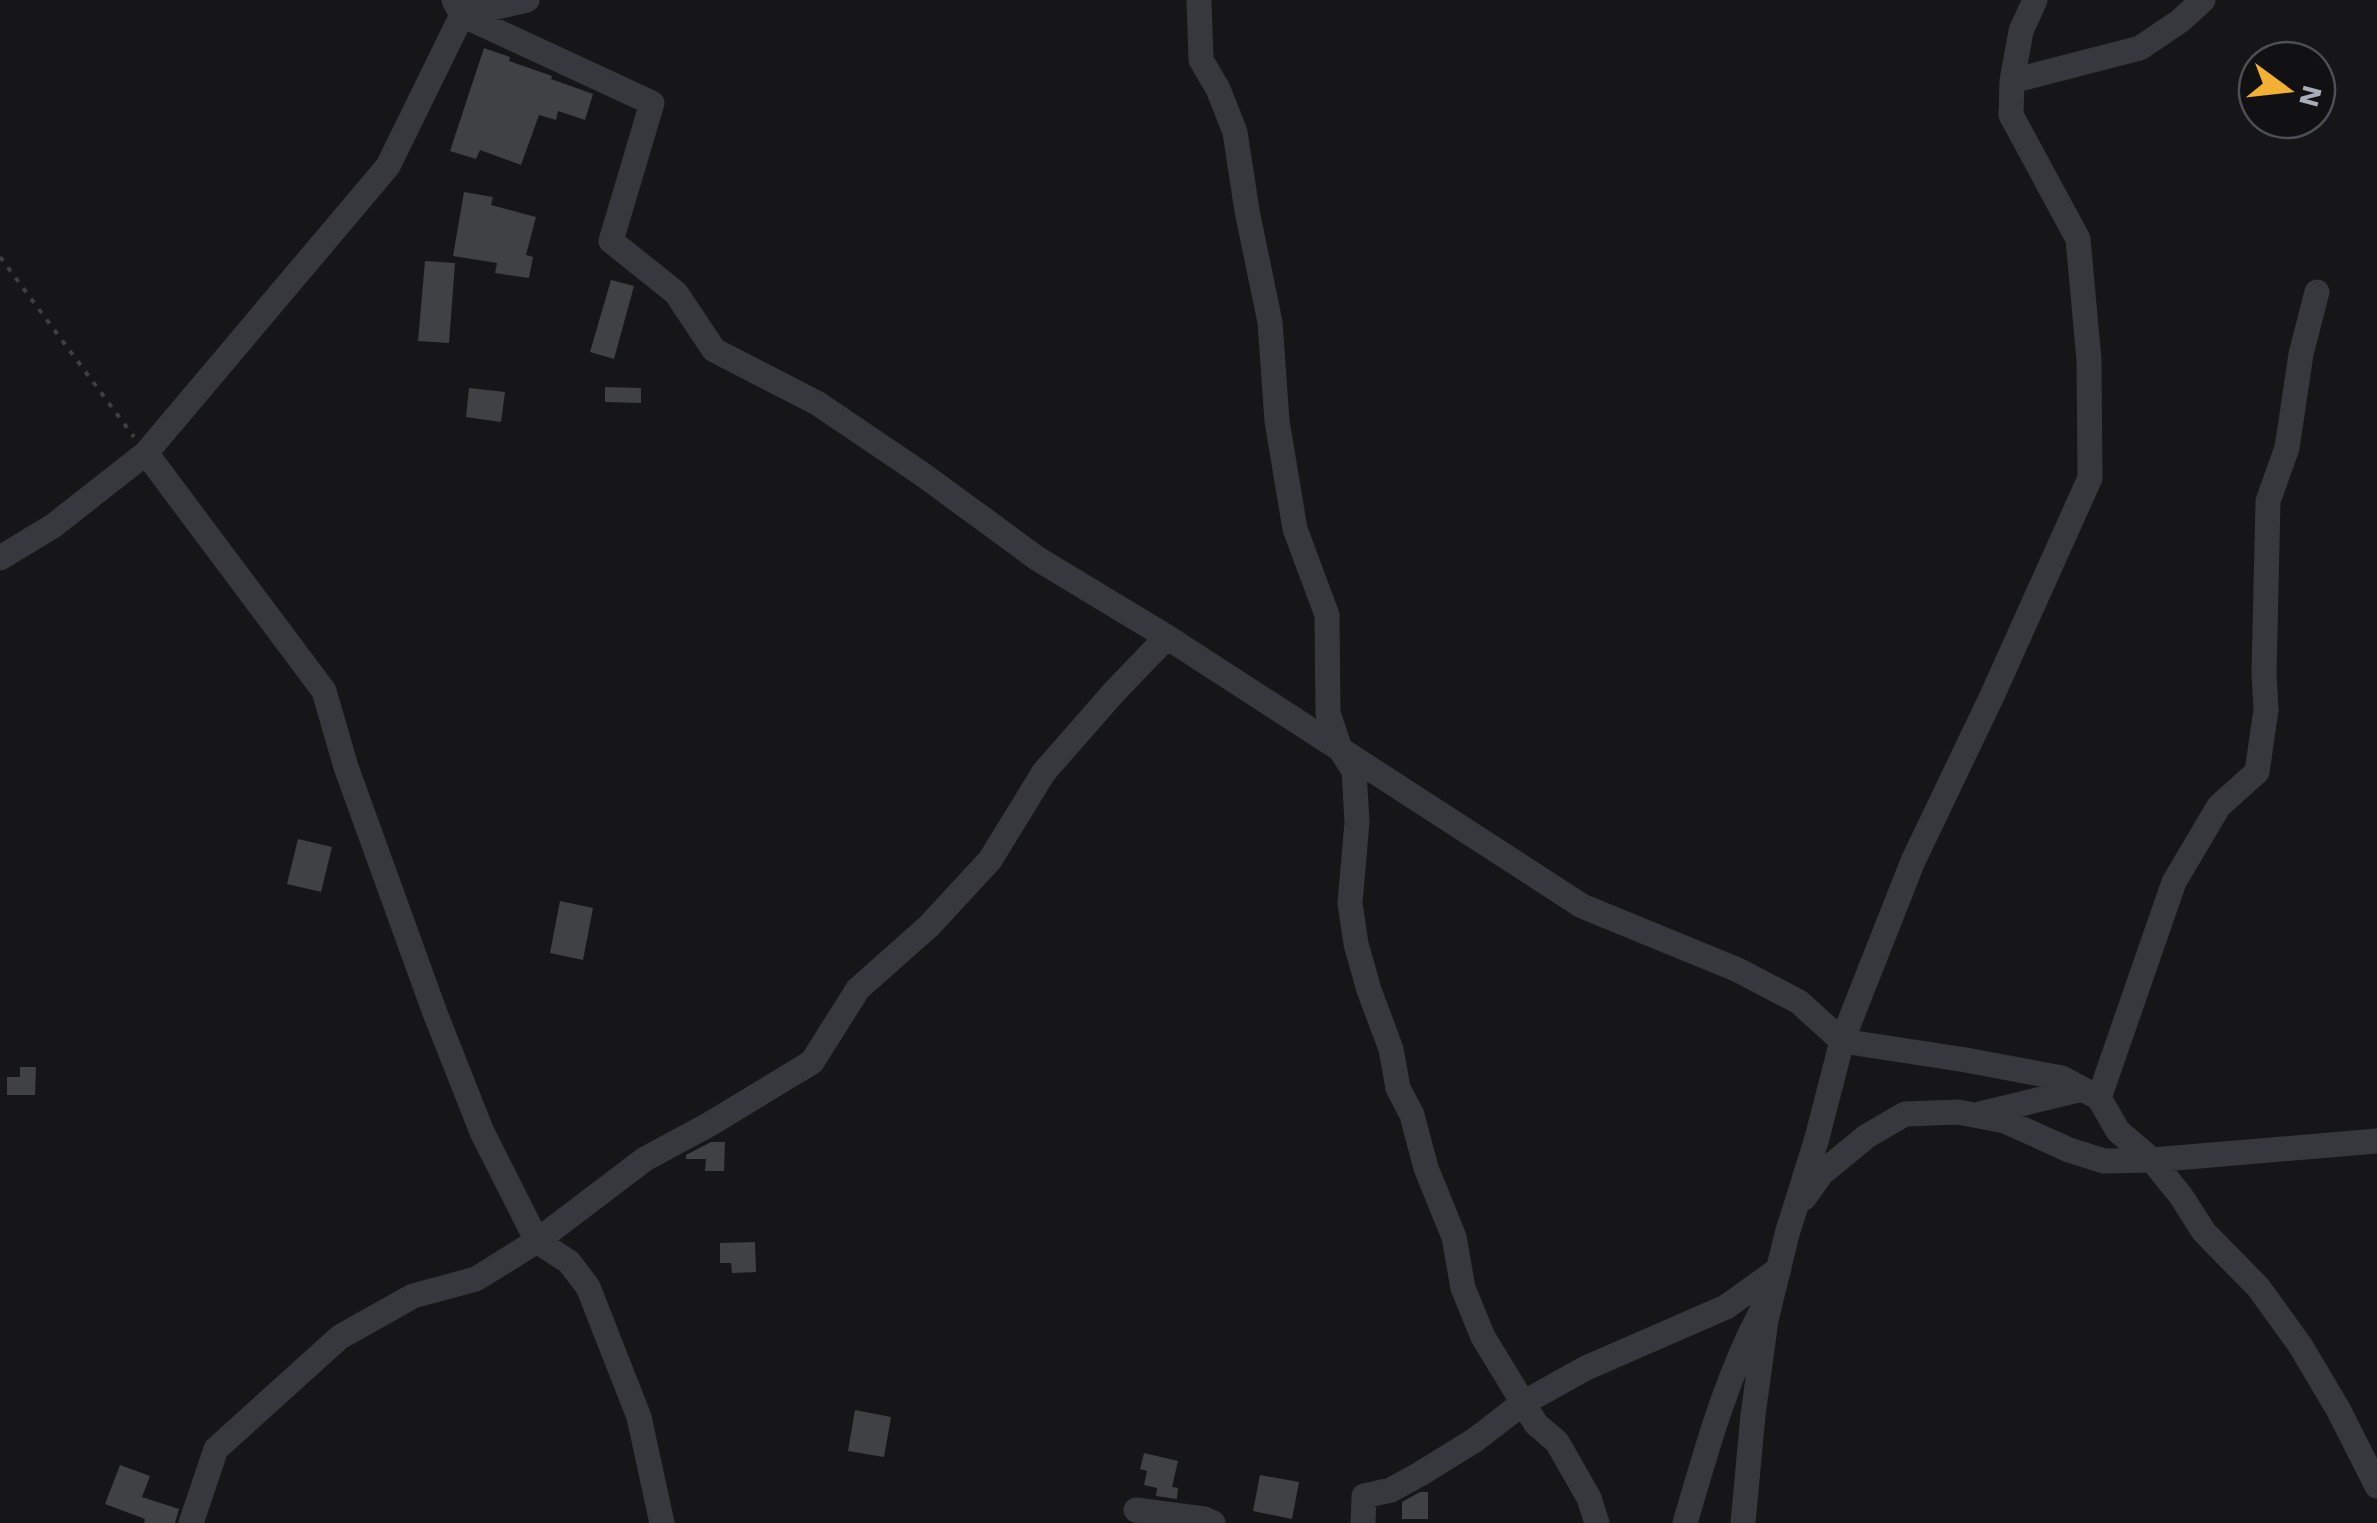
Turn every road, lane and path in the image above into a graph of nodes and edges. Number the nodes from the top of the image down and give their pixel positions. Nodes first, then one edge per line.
1 (527, 0) edge
2 (1199, 0) edge
3 (2035, 0) edge
4 (2203, 0) edge
5 (464, 5) edge
6 (2012, 81) junction
7 (0, 257) edge
8 (2317, 292) dead end
9 (146, 453) junction
10 (0, 558) edge
11 (1168, 636) junction
12 (1340, 749) junction
13 (1842, 1040) junction
14 (2091, 1094) junction
15 (1975, 1115) junction
16 (2377, 1141) edge
17 (2152, 1160) junction
18 (1794, 1212) junction
19 (537, 1241) junction
20 (1777, 1277) junction
21 (1523, 1403) junction
22 (2377, 1486) edge
23 (1136, 1510) dead end
24 (191, 1523) edge
25 (662, 1523) edge
26 (1212, 1523) edge
27 (1364, 1523) edge
28 (1597, 1523) edge
29 (1685, 1523) edge
30 (1743, 1523) edge

1 - 5 street
2 - 12 street
3 - 6 street
4 - 6 street
5 - 9 street
5 - 11 street
6 - 13 street
7 - 9 path
8 - 14 street
9 - 10 street
9 - 19 street
11 - 12 street
11 - 19 street
12 - 13 street
12 - 21 street
13 - 14 street
13 - 18 street
14 - 15 street
14 - 17 street
15 - 17 street
15 - 18 street
16 - 17 street
17 - 22 street
18 - 20 street
19 - 24 street
19 - 25 street
20 - 21 street
20 - 29 street
20 - 30 street
21 - 27 street
21 - 28 street
23 - 26 street

